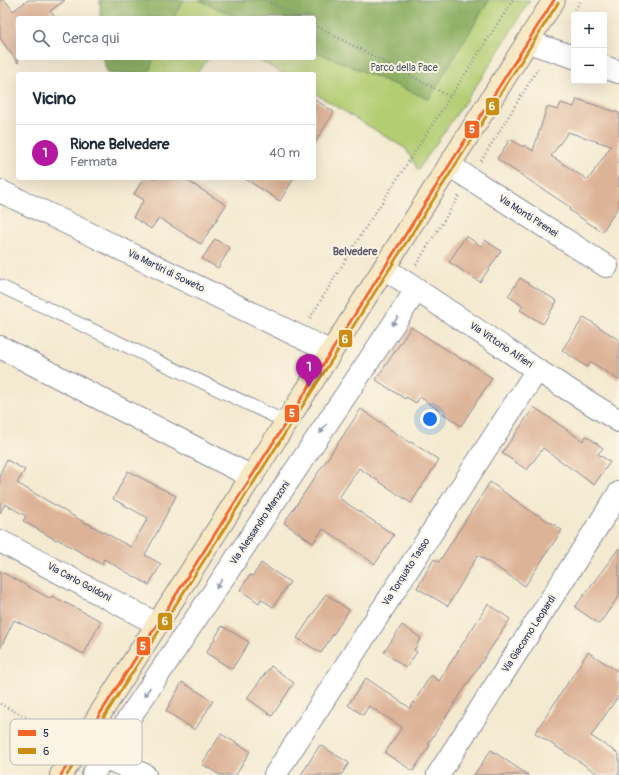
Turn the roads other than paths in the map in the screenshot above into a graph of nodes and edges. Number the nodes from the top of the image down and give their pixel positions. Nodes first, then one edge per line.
1 (554, 0) edge
2 (528, 42) junction
3 (571, 56) edge
4 (607, 68) edge
5 (619, 72) edge
6 (449, 165) junction
7 (0, 191) edge
8 (607, 266) dead end
9 (384, 268) junction
10 (415, 280) junction
11 (0, 286) edge
12 (0, 347) edge
13 (331, 352) junction
14 (537, 370) junction
15 (619, 421) edge
16 (286, 422) junction
17 (252, 477) junction
18 (619, 493) edge
19 (0, 541) edge
20 (158, 624) junction
21 (98, 719) edge
22 (129, 719) edge
23 (68, 765) edge
24 (98, 766) edge
25 (61, 775) edge
26 (145, 775) edge
27 (275, 775) edge
28 (438, 775) edge

1 - 2 main road
2 - 3 street
2 - 6 main road
4 - 5 street
6 - 8 street, Via Monti Pirenei
6 - 9 main road
7 - 13 street, Via Martiri di Soweto
9 - 10 street, Via Vittorio Alfieri
9 - 13 main road
10 - 14 street, Via Vittorio Alfieri
10 -> 22 street, Via Alessandro Manzoni
11 - 16 lane
12 - 17 street
13 - 16 main road
14 - 15 street, Via Vittorio Alfieri
14 - 27 street, Via Torquato Tasso
16 - 17 main road
17 - 20 main road
18 - 28 street, Via Giacomo Leopardi
19 - 20 street, Via Carlo Goldoni
20 - 21 main road
23 - 25 main road
24 - 26 street

